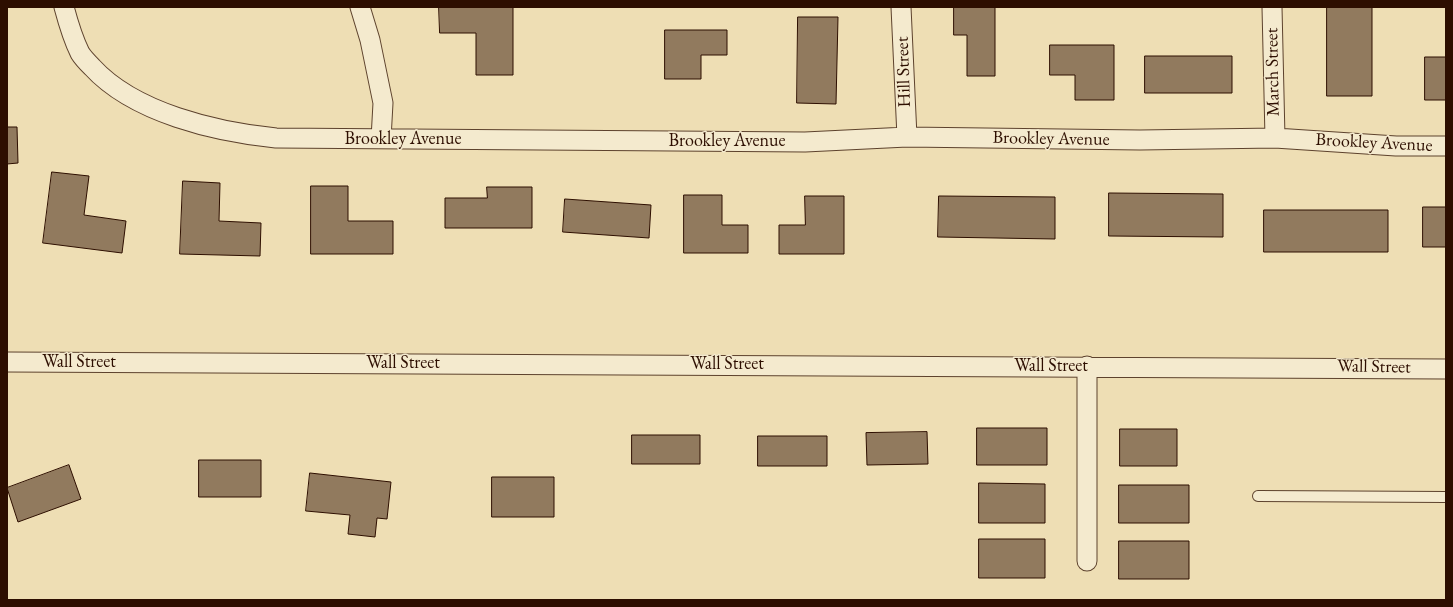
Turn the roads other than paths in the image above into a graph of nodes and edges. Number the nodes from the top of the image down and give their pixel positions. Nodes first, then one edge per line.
1 (64, 7) edge
2 (360, 7) edge
3 (901, 7) edge
4 (1272, 7) edge
5 (907, 137) junction
6 (1275, 138) junction
7 (381, 139) junction
8 (1446, 146) edge
9 (7, 362) edge
10 (1087, 366) junction
11 (1446, 369) edge
12 (1258, 496) dead end
13 (1446, 497) edge
14 (1087, 561) dead end

1 - 7 street, Brookley Avenue
2 - 7 street
3 - 5 street, Hill Street
4 - 6 street, March Street
5 - 6 street, Brookley Avenue
5 - 7 street, Brookley Avenue
6 - 8 street, Brookley Avenue
9 - 10 street, Wall Street
10 - 11 street, Wall Street
10 - 14 street
12 - 13 lane

